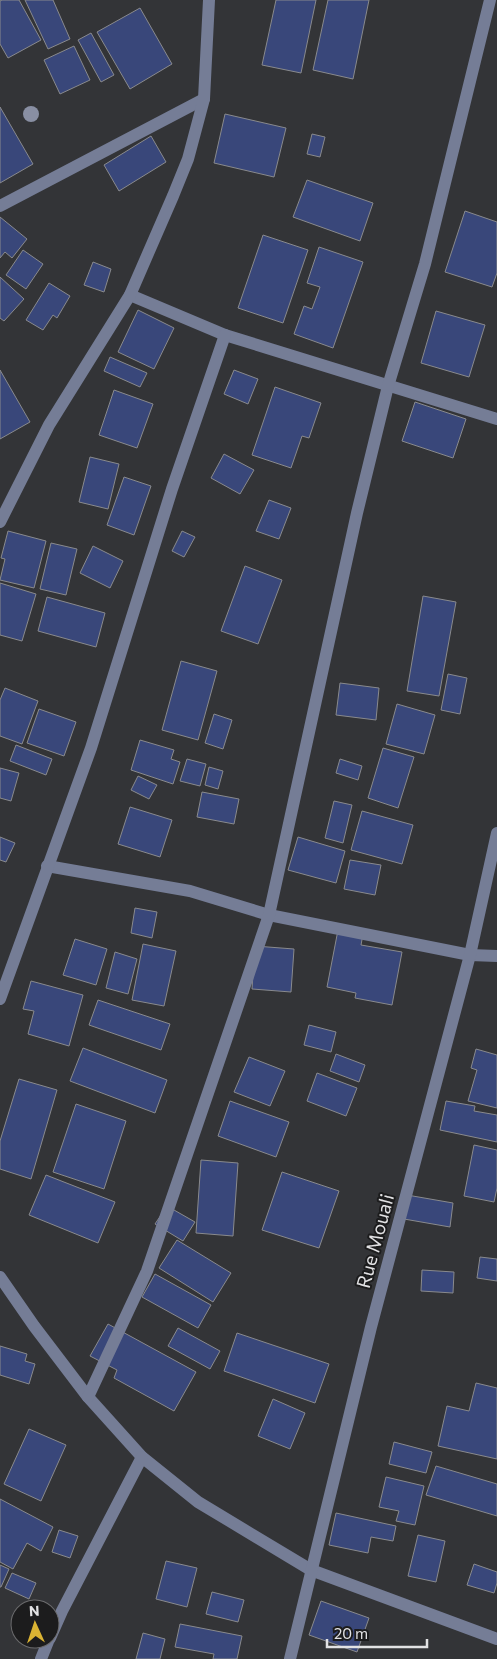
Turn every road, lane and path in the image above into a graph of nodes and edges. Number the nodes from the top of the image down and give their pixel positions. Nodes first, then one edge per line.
1 (209, 0) edge
2 (490, 0) edge
3 (204, 99) junction
4 (0, 206) edge
5 (130, 295) junction
6 (225, 335) junction
7 (388, 386) junction
8 (497, 419) edge
9 (4, 504) edge
10 (0, 522) edge
11 (497, 833) edge
12 (48, 866) junction
13 (269, 915) junction
14 (470, 955) junction
15 (497, 956) edge
16 (0, 999) edge
17 (0, 1277) edge
18 (88, 1397) junction
19 (142, 1457) junction
20 (311, 1570) junction
21 (60, 1616) edge
22 (497, 1639) edge
23 (290, 1659) edge

1 - 3 street
2 - 7 street
3 - 4 street
3 - 5 street
5 - 6 street
5 - 9 street
6 - 7 street
6 - 12 street
7 - 8 street
7 - 13 street
9 - 10 street
11 - 14 street, Rue Mouali
12 - 13 street
12 - 16 street
13 - 14 street
13 - 18 street
14 - 15 street
14 - 20 street, Rue Mouali
17 - 18 street
18 - 19 street
19 - 20 street
19 - 21 street
20 - 22 street
20 - 23 street, Rue Mouali

